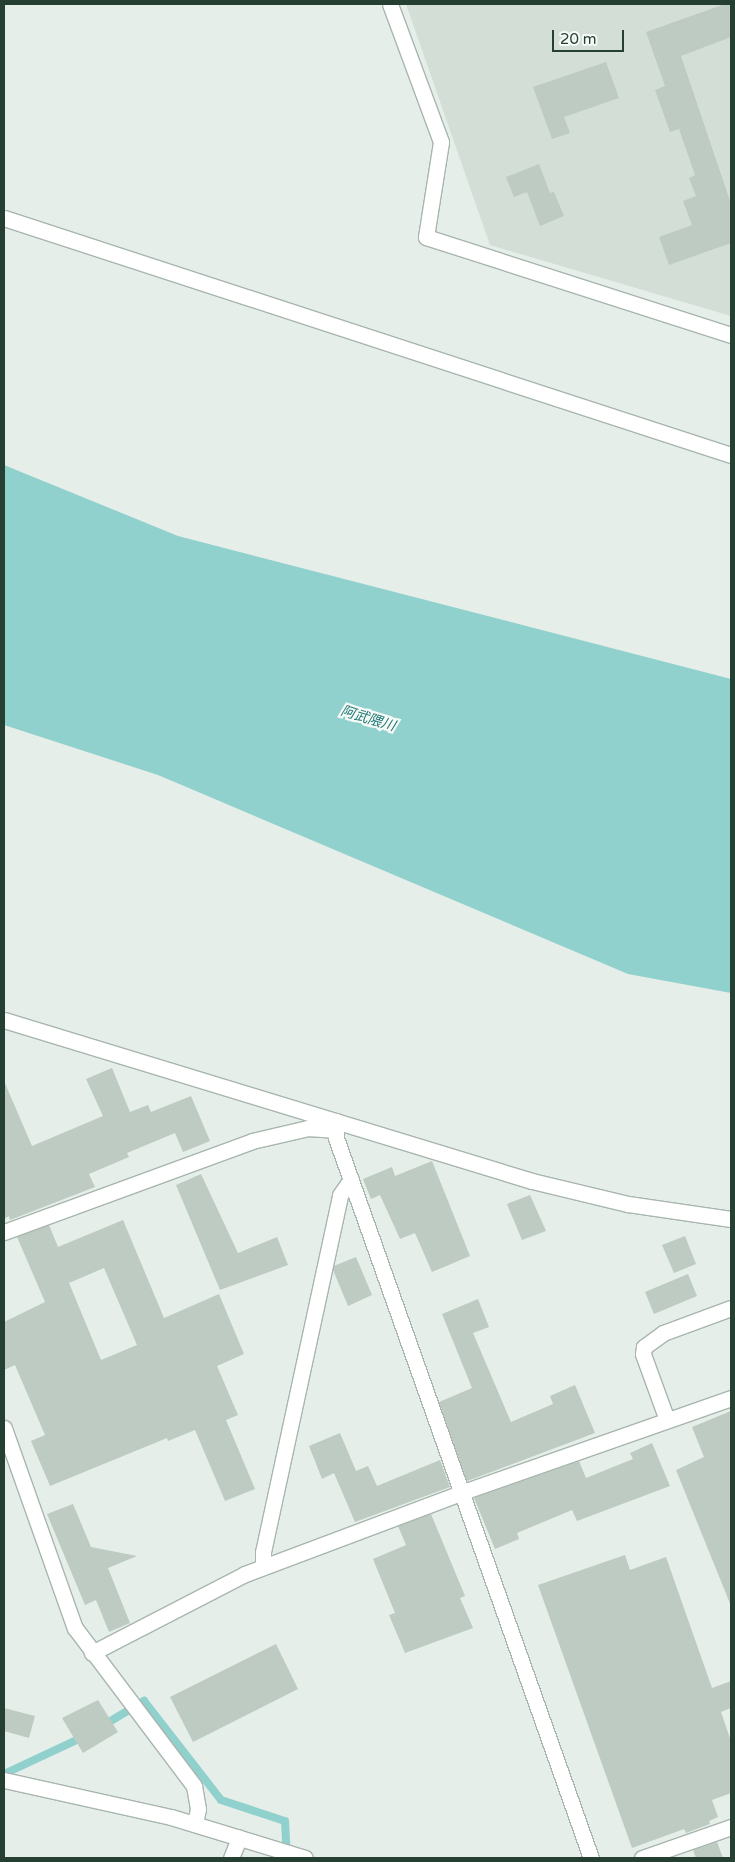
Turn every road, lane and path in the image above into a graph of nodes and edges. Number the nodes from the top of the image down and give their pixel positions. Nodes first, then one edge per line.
1 (390, 4) edge
2 (4, 218) edge
3 (731, 335) edge
4 (731, 455) edge
5 (4, 1020) edge
6 (336, 1126) junction
7 (351, 1179) junction
8 (731, 1218) edge
9 (4, 1232) edge
10 (731, 1308) edge
11 (731, 1398) edge
12 (667, 1420) junction
13 (4, 1428) edge
14 (460, 1493) junction
15 (263, 1567) junction
16 (92, 1653) junction
17 (4, 1780) edge
18 (196, 1823) junction
19 (731, 1827) edge
20 (239, 1838) junction
21 (272, 1854) edge
22 (231, 1858) edge
23 (306, 1858) edge
24 (590, 1858) edge
25 (642, 1858) edge

1 - 3 street
2 - 4 street
5 - 6 street
6 - 7 street
6 - 8 street
6 - 9 street
7 - 14 street
7 - 15 street
10 - 12 street
11 - 12 street
12 - 14 street
13 - 16 street
14 - 15 street
14 - 24 street
15 - 16 street
16 - 18 street
17 - 18 street
18 - 20 street
19 - 25 street
20 - 21 street
20 - 22 street
21 - 23 street

